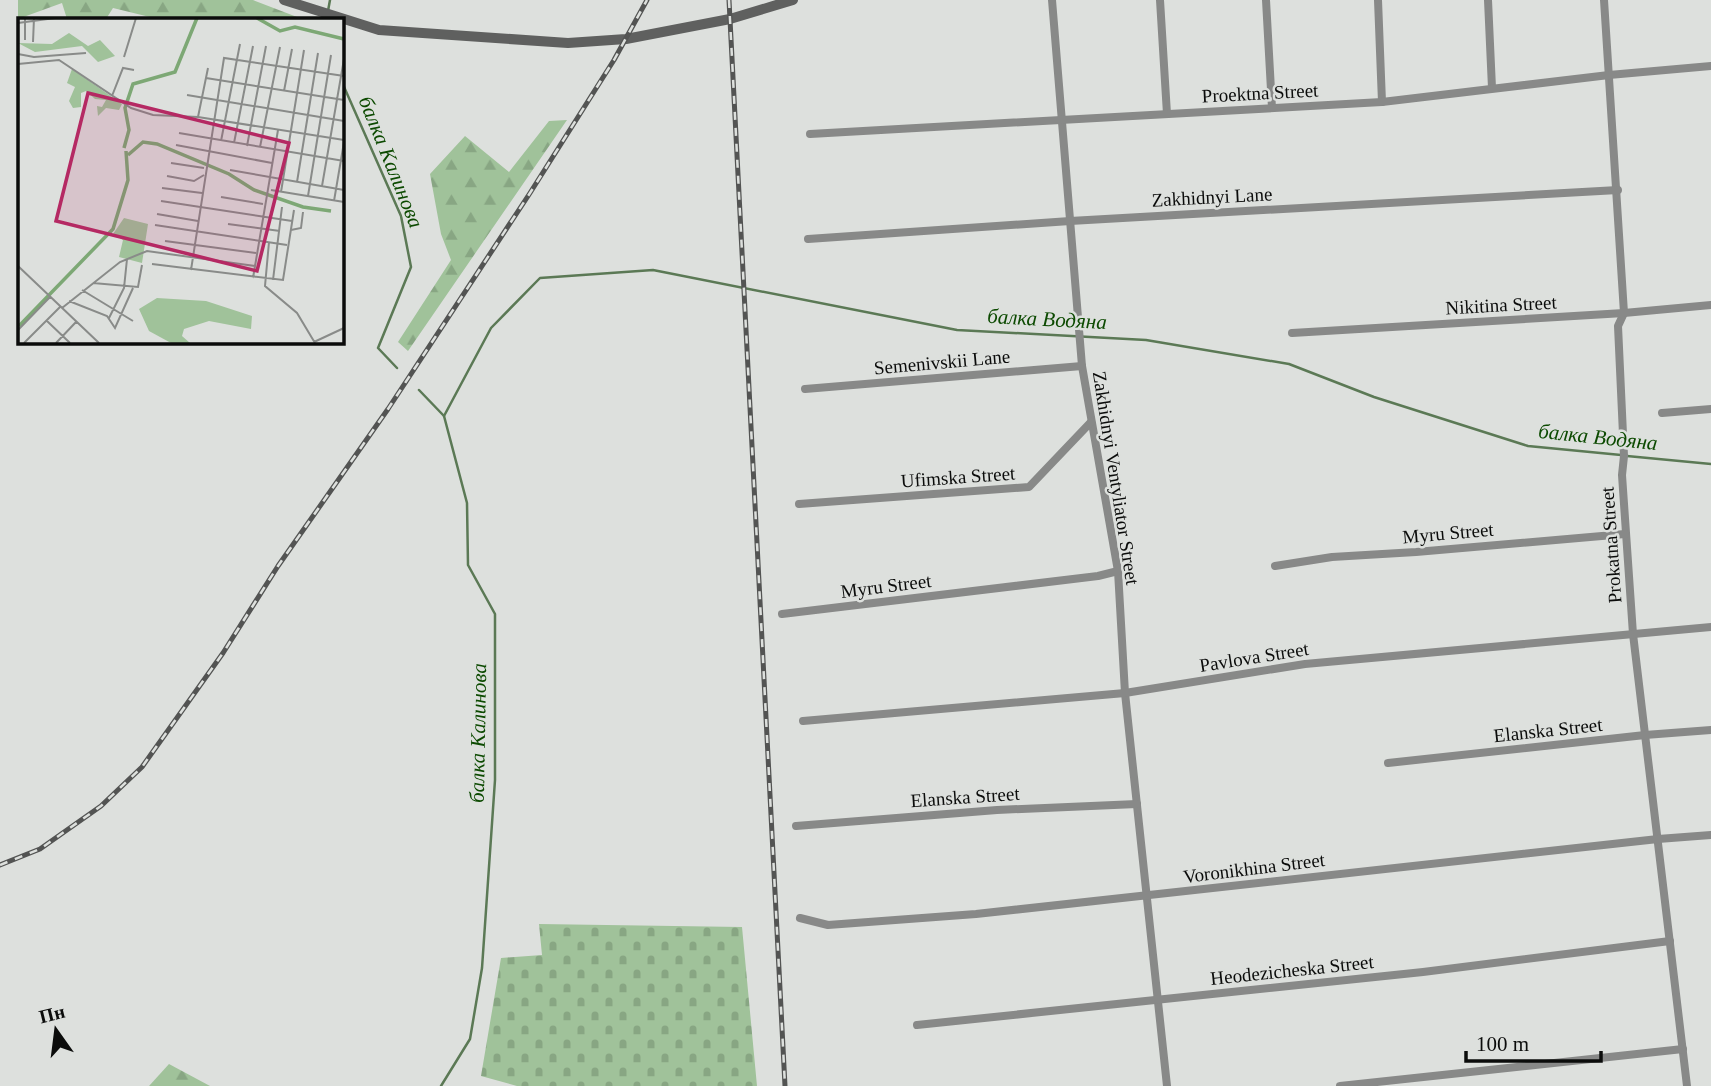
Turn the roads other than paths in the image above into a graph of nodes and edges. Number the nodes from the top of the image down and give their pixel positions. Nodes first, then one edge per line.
1 (284, 0) edge
2 (793, 0) edge
3 (1052, 0) edge
4 (1160, 0) edge
5 (1266, 0) edge
6 (1378, 0) edge
7 (1488, 0) edge
8 (1604, 0) edge
9 (341, 18) edge
10 (343, 19) edge
11 (1711, 66) edge
12 (1609, 75) junction
13 (1492, 88) junction
14 (1382, 102) junction
15 (1272, 108) junction
16 (1167, 114) junction
17 (1062, 120) junction
18 (810, 134) dead end
19 (1618, 190) junction
20 (1070, 221) junction
21 (808, 239) dead end
22 (1711, 305) edge
23 (1624, 313) junction
24 (1292, 333) dead end
25 (1082, 366) junction
26 (805, 389) dead end
27 (1711, 409) edge
28 (1662, 413) dead end
29 (1091, 422) junction
30 (799, 504) dead end
31 (1625, 534) junction
32 (1275, 566) dead end
33 (1118, 571) junction
34 (782, 614) dead end
35 (1711, 627) edge
36 (1633, 634) junction
37 (1125, 693) junction
38 (803, 721) dead end
39 (1711, 730) edge
40 (1645, 735) junction
41 (1388, 763) dead end
42 (1137, 804) junction
43 (796, 827) dead end
44 (1711, 835) edge
45 (1658, 839) junction
46 (1147, 896) junction
47 (800, 918) dead end
48 (1670, 941) junction
49 (1159, 1000) junction
50 (917, 1025) dead end
51 (1683, 1049) junction
52 (1167, 1086) edge
53 (1340, 1086) edge
54 (1686, 1086) edge

1 - 9 street
2 - 10 street
3 - 17 street, Zakhidnyi Ventyliator Street
4 - 16 street
5 - 15 street
6 - 14 street
7 - 13 street
8 - 12 street, Prokatna Street
11 - 12 street, Proektna Street
12 - 13 street, Proektna Street
12 - 19 street, Prokatna Street
13 - 14 street, Proektna Street
14 - 15 street, Proektna Street
15 - 16 street, Proektna Street
16 - 17 street, Proektna Street
17 - 18 street, Proektna Street
17 - 20 street, Zakhidnyi Ventyliator Street
19 - 20 street, Zakhidnyi Lane
19 - 23 street, Prokatna Street
20 - 21 street, Zakhidnyi Lane
20 - 25 street, Zakhidnyi Ventyliator Street
22 - 23 street, Nikitina Street
23 - 24 street, Nikitina Street
23 - 31 street, Prokatna Street
25 - 26 street, Semenivskii Lane
25 - 29 street, Zakhidnyi Ventyliator Street
27 - 28 street
29 - 30 street, Ufimska Street
29 - 33 street, Zakhidnyi Ventyliator Street
31 - 32 street, Myru Street
31 - 36 street, Prokatna Street
33 - 34 street, Myru Street
33 - 37 street, Zakhidnyi Ventyliator Street
35 - 36 street, Pavlova Street
36 - 37 street, Pavlova Street
36 - 40 street, Prokatna Street
37 - 38 street, Pavlova Street
37 - 42 street, Zakhidnyi Ventyliator Street
39 - 40 street, Elanska Street
40 - 41 street, Elanska Street
40 - 45 street, Prokatna Street
42 - 43 street, Elanska Street
42 - 46 street, Zakhidnyi Ventyliator Street
44 - 45 street, Voronikhina Street
45 - 46 street, Voronikhina Street
45 - 48 street, Prokatna Street
46 - 47 street, Voronikhina Street
46 - 49 street, Zakhidnyi Ventyliator Street
48 - 49 street, Heodezicheska Street
48 - 51 street, Prokatna Street
49 - 50 street, Heodezicheska Street
49 - 52 street, Zakhidnyi Ventyliator Street
51 - 53 street
51 - 54 street, Prokatna Street

